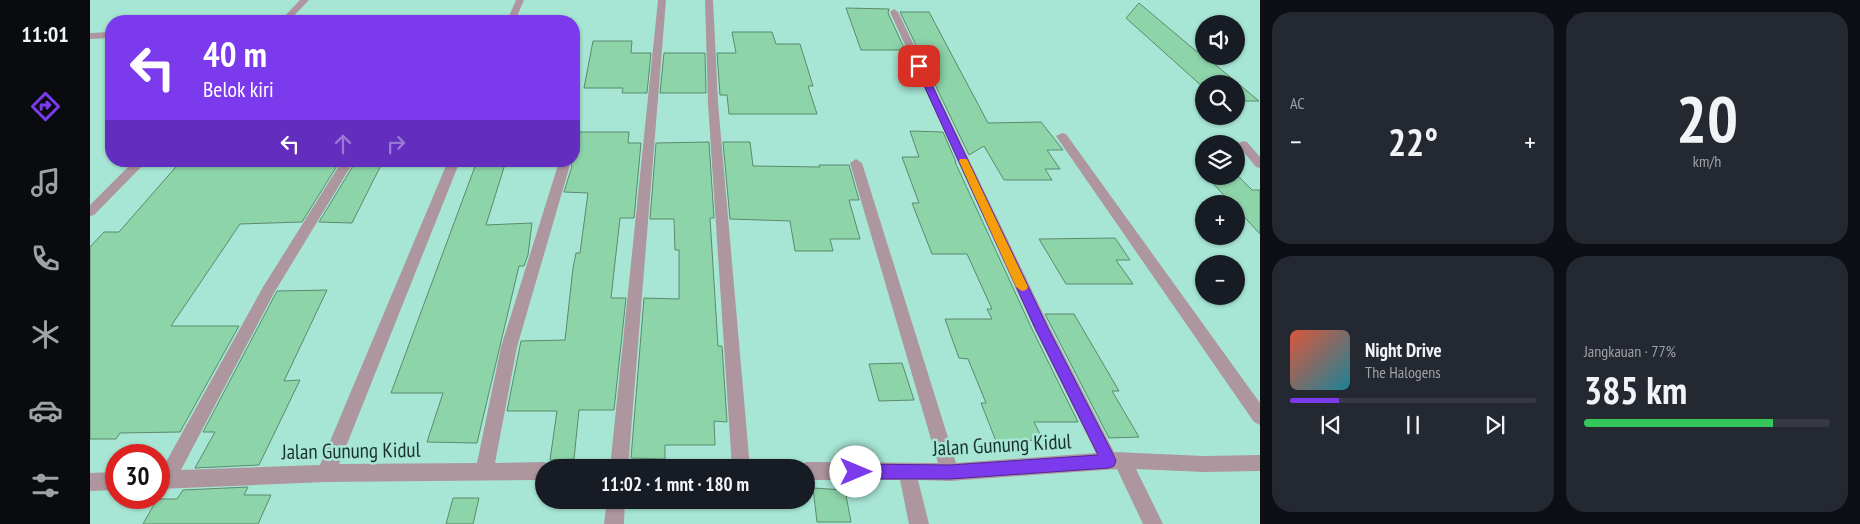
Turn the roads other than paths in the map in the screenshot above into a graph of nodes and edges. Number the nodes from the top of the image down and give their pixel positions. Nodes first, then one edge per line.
1 (305, 0) edge
2 (520, 0) edge
3 (662, 0) edge
4 (708, 0) edge
5 (894, 12) dead end
6 (290, 15) edge
7 (514, 15) edge
8 (105, 35) edge
9 (90, 36) edge
10 (1062, 136) dead end
11 (1245, 146) edge
12 (856, 163) dead end
13 (1260, 164) edge
14 (136, 167) edge
15 (344, 167) edge
16 (452, 167) edge
17 (563, 167) edge
18 (90, 212) edge
19 (1260, 416) edge
20 (620, 459) edge
21 (740, 459) edge
22 (1115, 461) junction
23 (1260, 463) edge
24 (170, 467) edge
25 (485, 470) junction
26 (535, 470) edge
27 (815, 471) edge
28 (907, 472) junction
29 (950, 472) junction
30 (326, 473) junction
31 (170, 480) edge
32 (105, 481) edge
33 (90, 482) edge
34 (615, 509) edge
35 (614, 524) edge
36 (919, 524) edge
37 (1153, 524) edge

1 - 6 street
2 - 7 street
3 - 20 street
4 - 21 street
5 - 22 street
8 - 9 street
10 - 19 street
11 - 13 street
12 - 29 street
14 - 18 street
15 - 24 street
16 - 30 street
17 - 25 street
22 - 23 street, Jalan Gunung Kidul
22 - 29 street, Jalan Gunung Kidul
22 - 37 street
25 - 26 street, Jalan Gunung Kidul
25 - 30 street, Jalan Gunung Kidul
27 - 28 street, Jalan Gunung Kidul
28 - 29 street, Jalan Gunung Kidul
28 - 36 street
30 - 31 street, Jalan Gunung Kidul
32 - 33 street
34 - 35 street

